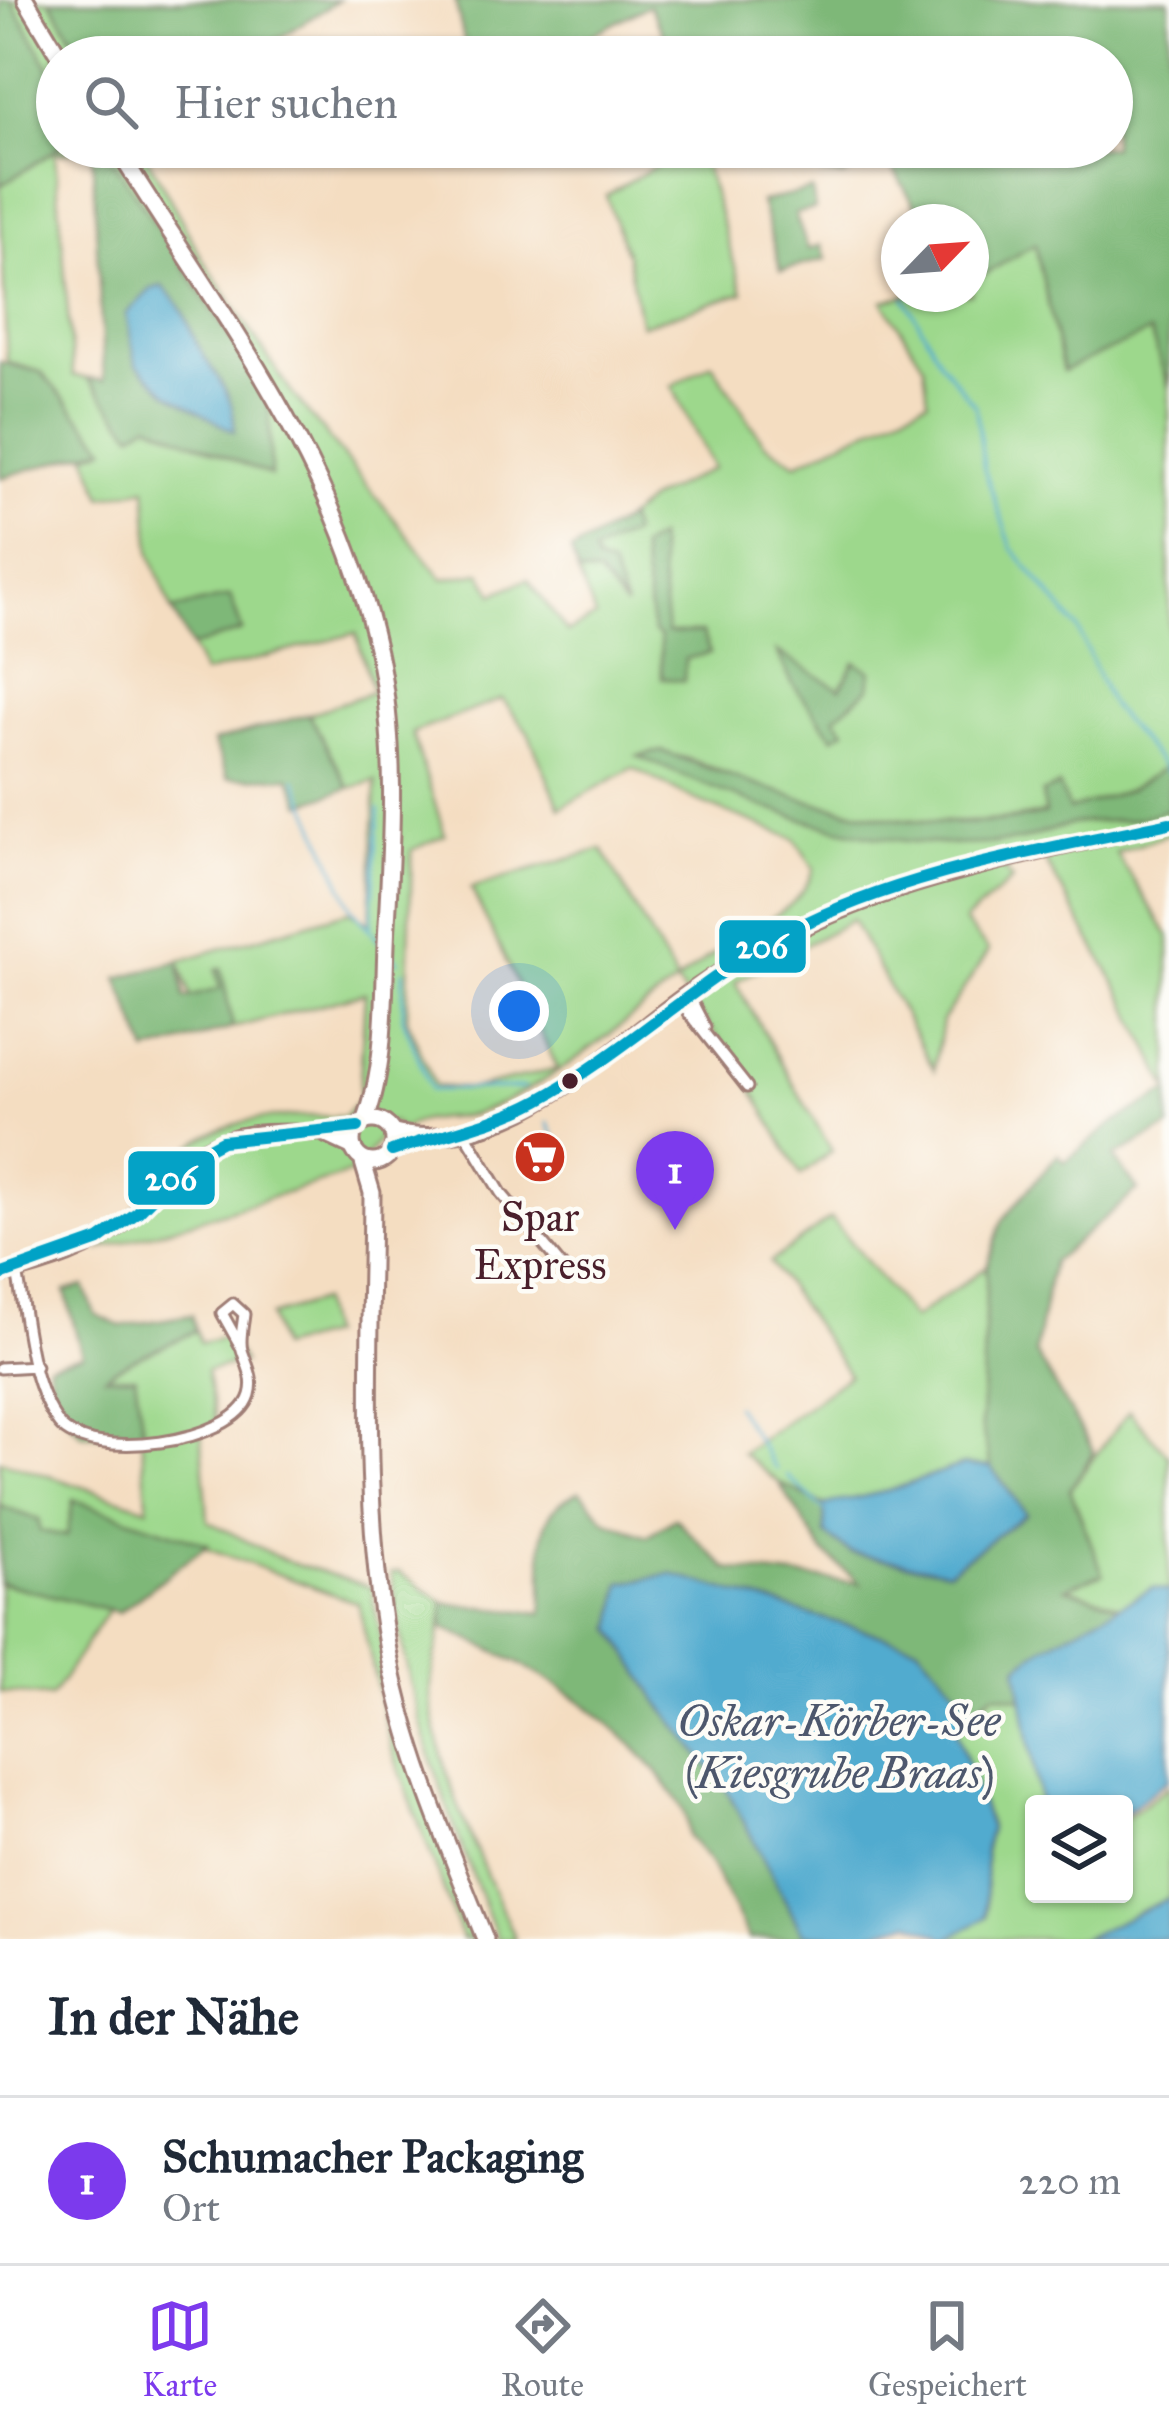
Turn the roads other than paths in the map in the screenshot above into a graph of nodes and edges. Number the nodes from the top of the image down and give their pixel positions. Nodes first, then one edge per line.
1 (26, 0) edge
2 (47, 36) edge
3 (129, 168) edge
4 (1169, 824) edge
5 (686, 995) junction
6 (663, 1013) junction
7 (697, 1023) junction
8 (708, 1032) junction
9 (747, 1087) dead end
10 (374, 1126) junction
11 (465, 1133) junction
12 (321, 1134) junction
13 (429, 1138) junction
14 (358, 1154) junction
15 (387, 1155) junction
16 (372, 1193) junction
17 (563, 1268) dead end
18 (17, 1271) junction
19 (0, 1276) edge
20 (241, 1347) dead end
21 (36, 1366) junction
22 (0, 1368) edge
23 (485, 1939) edge

1 - 2 main road
3 - 10 main road
4 - 5 main road
5 - 6 main road
5 - 7 street
5 - 8 street
6 - 7 street
6 - 11 main road
7 - 8 street
8 - 9 street
10 - 12 main road
10 - 13 main road
10 - 14 main road
10 - 15 main road
11 - 13 main road
11 - 17 street
12 - 14 main road
12 - 18 main road
13 - 15 main road
14 - 15 main road
14 - 16 main road
15 - 16 main road
16 - 23 main road
18 - 19 main road
18 - 21 street
20 - 21 street
21 - 22 street

